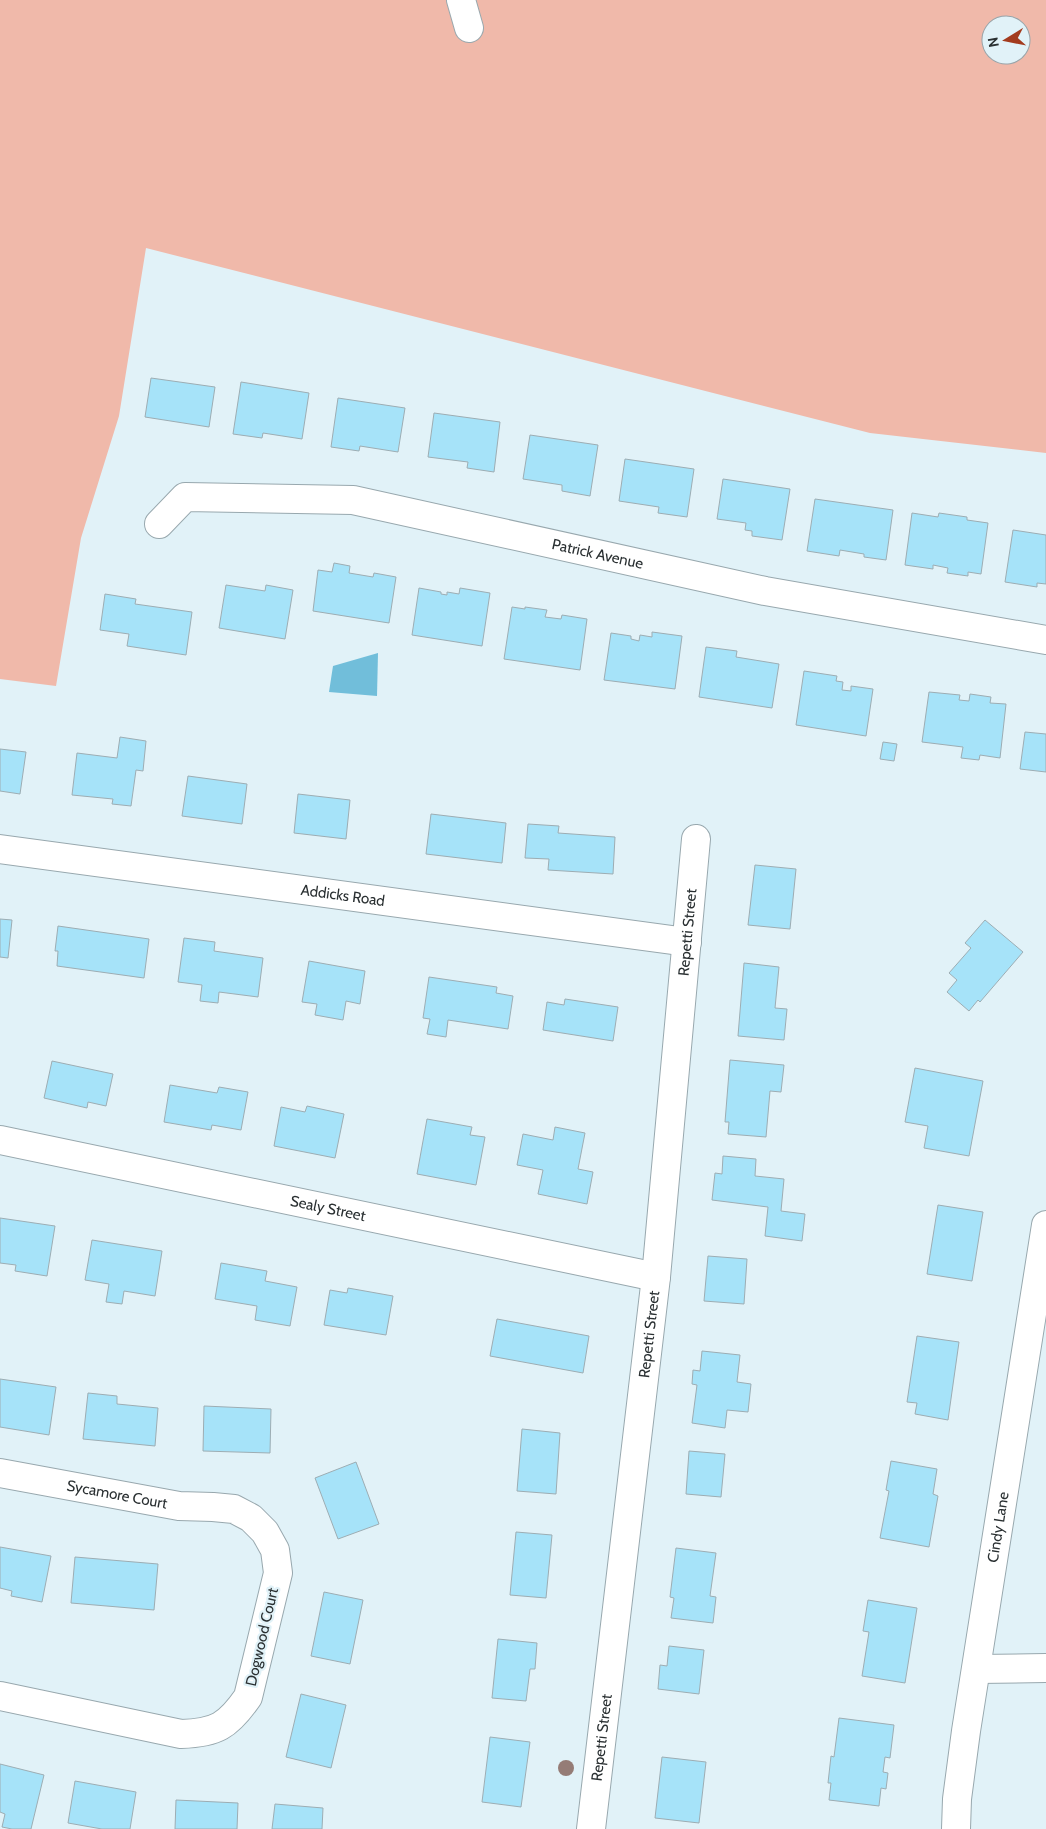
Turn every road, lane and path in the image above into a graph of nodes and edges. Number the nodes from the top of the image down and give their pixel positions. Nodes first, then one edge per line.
1 (461, 0) edge
2 (469, 28) dead end
3 (159, 524) dead end
4 (1046, 640) edge
5 (696, 839) dead end
6 (0, 849) edge
7 (687, 942) junction
8 (0, 1140) edge
9 (1046, 1225) edge
10 (656, 1277) junction
11 (0, 1473) edge
12 (234, 1510) joint
13 (1046, 1668) edge
14 (977, 1669) junction
15 (0, 1696) edge
16 (591, 1829) edge
17 (956, 1829) edge

1 - 2 street
3 - 4 street, Patrick Avenue
5 - 7 street, Repetti Street
6 - 7 street, Addicks Road
7 - 10 street, Repetti Street
8 - 10 street, Sealy Street
9 - 14 street, Cindy Lane
10 - 16 street, Repetti Street
11 - 12 street, Sycamore Court
12 - 15 street, Dogwood Court
13 - 14 street
14 - 17 street, Cindy Lane

